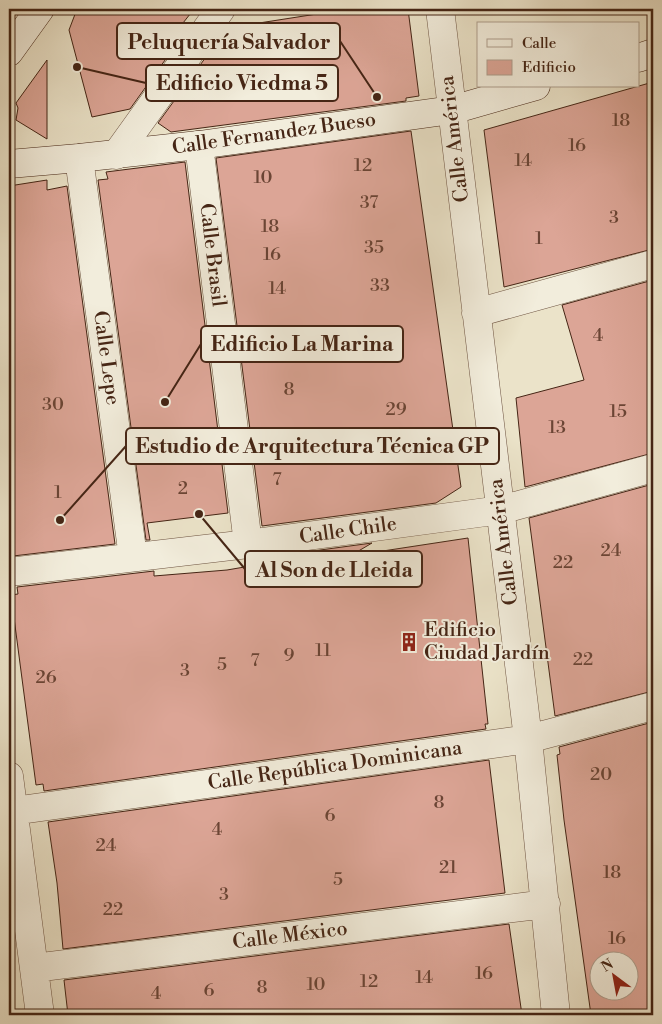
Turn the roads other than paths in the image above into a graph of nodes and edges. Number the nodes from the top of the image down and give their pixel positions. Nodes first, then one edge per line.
1 (40, 9) edge
2 (221, 9) edge
3 (440, 9) edge
4 (9, 52) edge
5 (653, 54) edge
6 (640, 57) edge
7 (529, 88) edge
8 (452, 110) junction
9 (199, 145) junction
10 (116, 155) junction
11 (79, 158) junction
12 (9, 164) edge
13 (653, 264) edge
14 (476, 313) junction
15 (653, 468) edge
16 (501, 510) junction
17 (248, 544) junction
18 (133, 557) junction
19 (9, 572) edge
20 (653, 706) edge
21 (528, 739) junction
22 (9, 776) edge
23 (13, 811) junction
24 (546, 904) junction
25 (34, 968) junction
26 (40, 1015) edge
27 (556, 1015) edge

1 - 4 street
2 - 10 street
3 - 8 street, Calle América
5 - 6 street
7 - 8 street, Calle Fernandez Bueso
8 - 9 street, Calle Fernandez Bueso
8 - 14 street, Calle América
9 - 10 street, Calle Fernandez Bueso
9 - 17 street, Calle Brasil
10 - 11 street, Calle Fernandez Bueso
11 - 12 street, Calle Fernandez Bueso
11 - 18 street, Calle Lepe
13 - 14 street
14 - 16 street, Calle América
15 - 16 street, Calle Chile
16 - 17 street, Calle Chile
16 - 21 street, Calle América
17 - 18 street, Calle Chile
18 - 19 street, Calle Chile
20 - 21 street, Calle República Dominicana
21 - 23 street, Calle República Dominicana
21 - 24 street, Calle América
22 - 23 street
23 - 25 street
24 - 25 street, Calle México
24 - 27 street, Calle América
25 - 26 street

